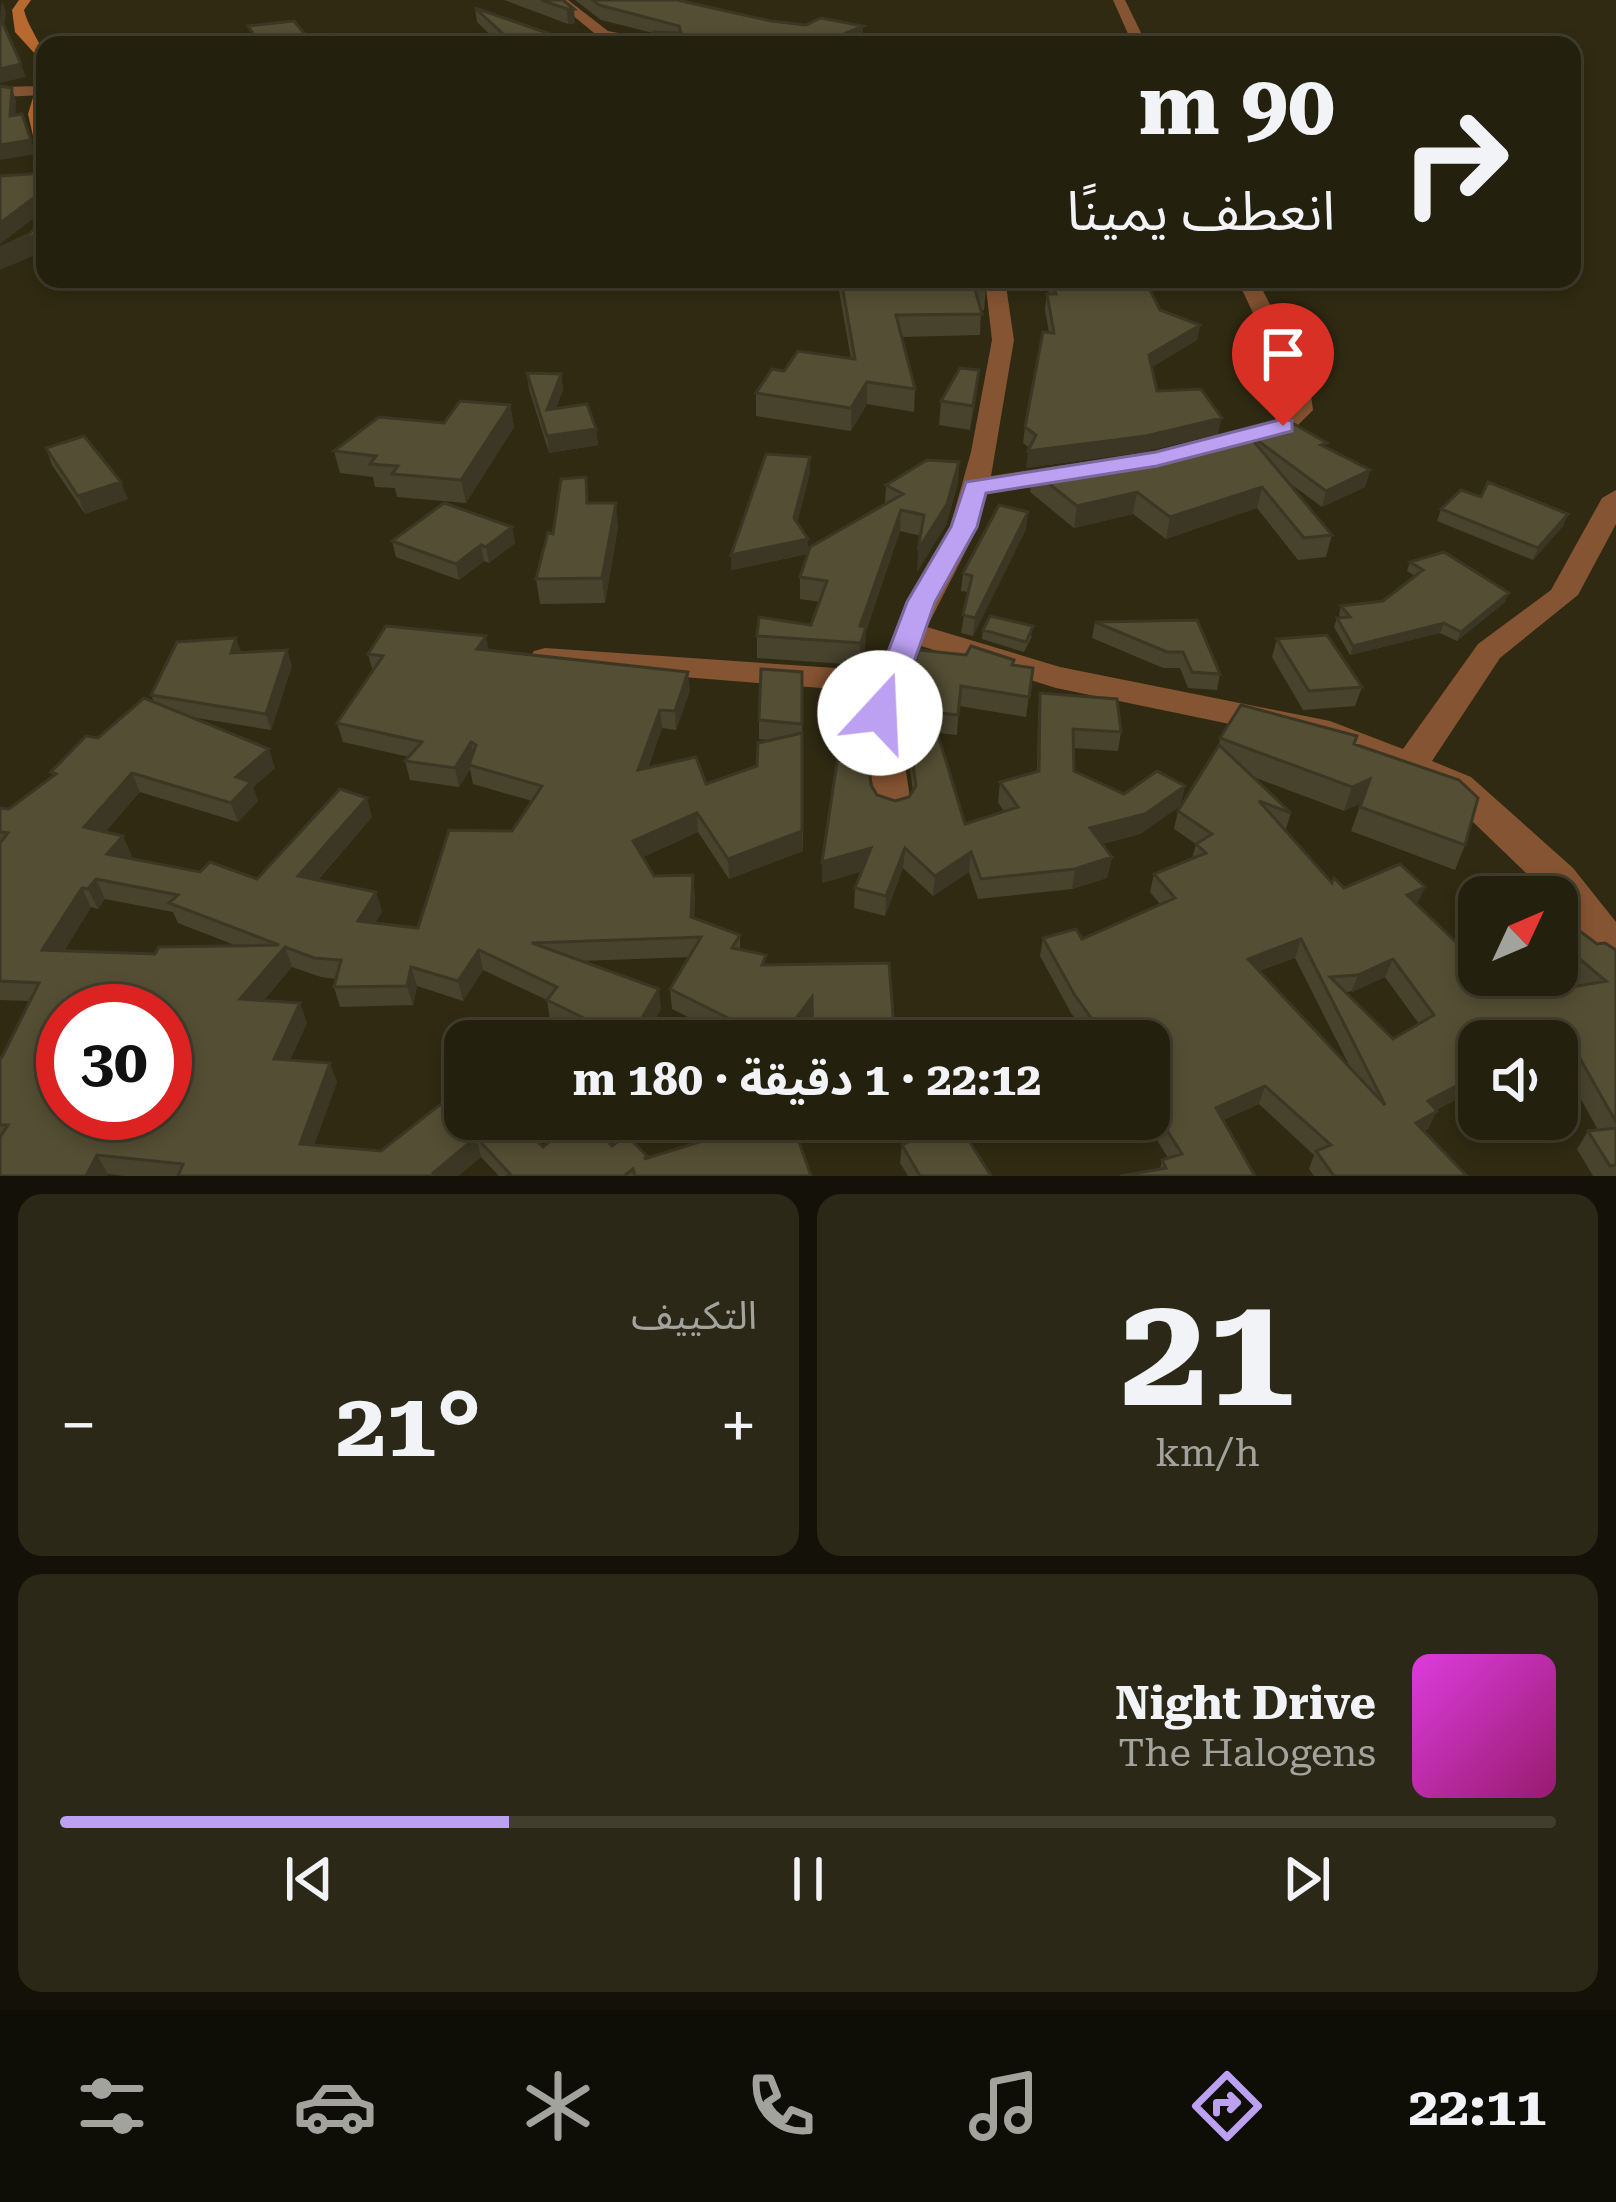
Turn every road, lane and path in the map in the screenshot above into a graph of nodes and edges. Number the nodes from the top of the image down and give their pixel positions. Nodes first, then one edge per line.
1 (25, 0) edge
2 (560, 0) edge
3 (1119, 0) edge
4 (616, 36) edge
5 (1136, 36) edge
6 (36, 50) edge
7 (36, 87) edge
8 (0, 92) edge
9 (996, 288) edge
10 (1251, 288) edge
11 (1178, 454) edge
12 (1089, 470) edge
13 (975, 487) junction
14 (1616, 498) edge
15 (910, 632) junction
16 (515, 656) edge
17 (891, 683) junction
18 (1410, 766) junction
19 (892, 804) edge
20 (1616, 952) edge

1 - 6 main road
2 - 4 street
3 - 5 street
7 - 8 street
9 - 13 street
10 - 11 street
12 - 13 street
13 - 15 street
14 - 18 street
15 - 17 street
15 - 18 street
16 - 17 street
17 - 19 street
18 - 20 street

